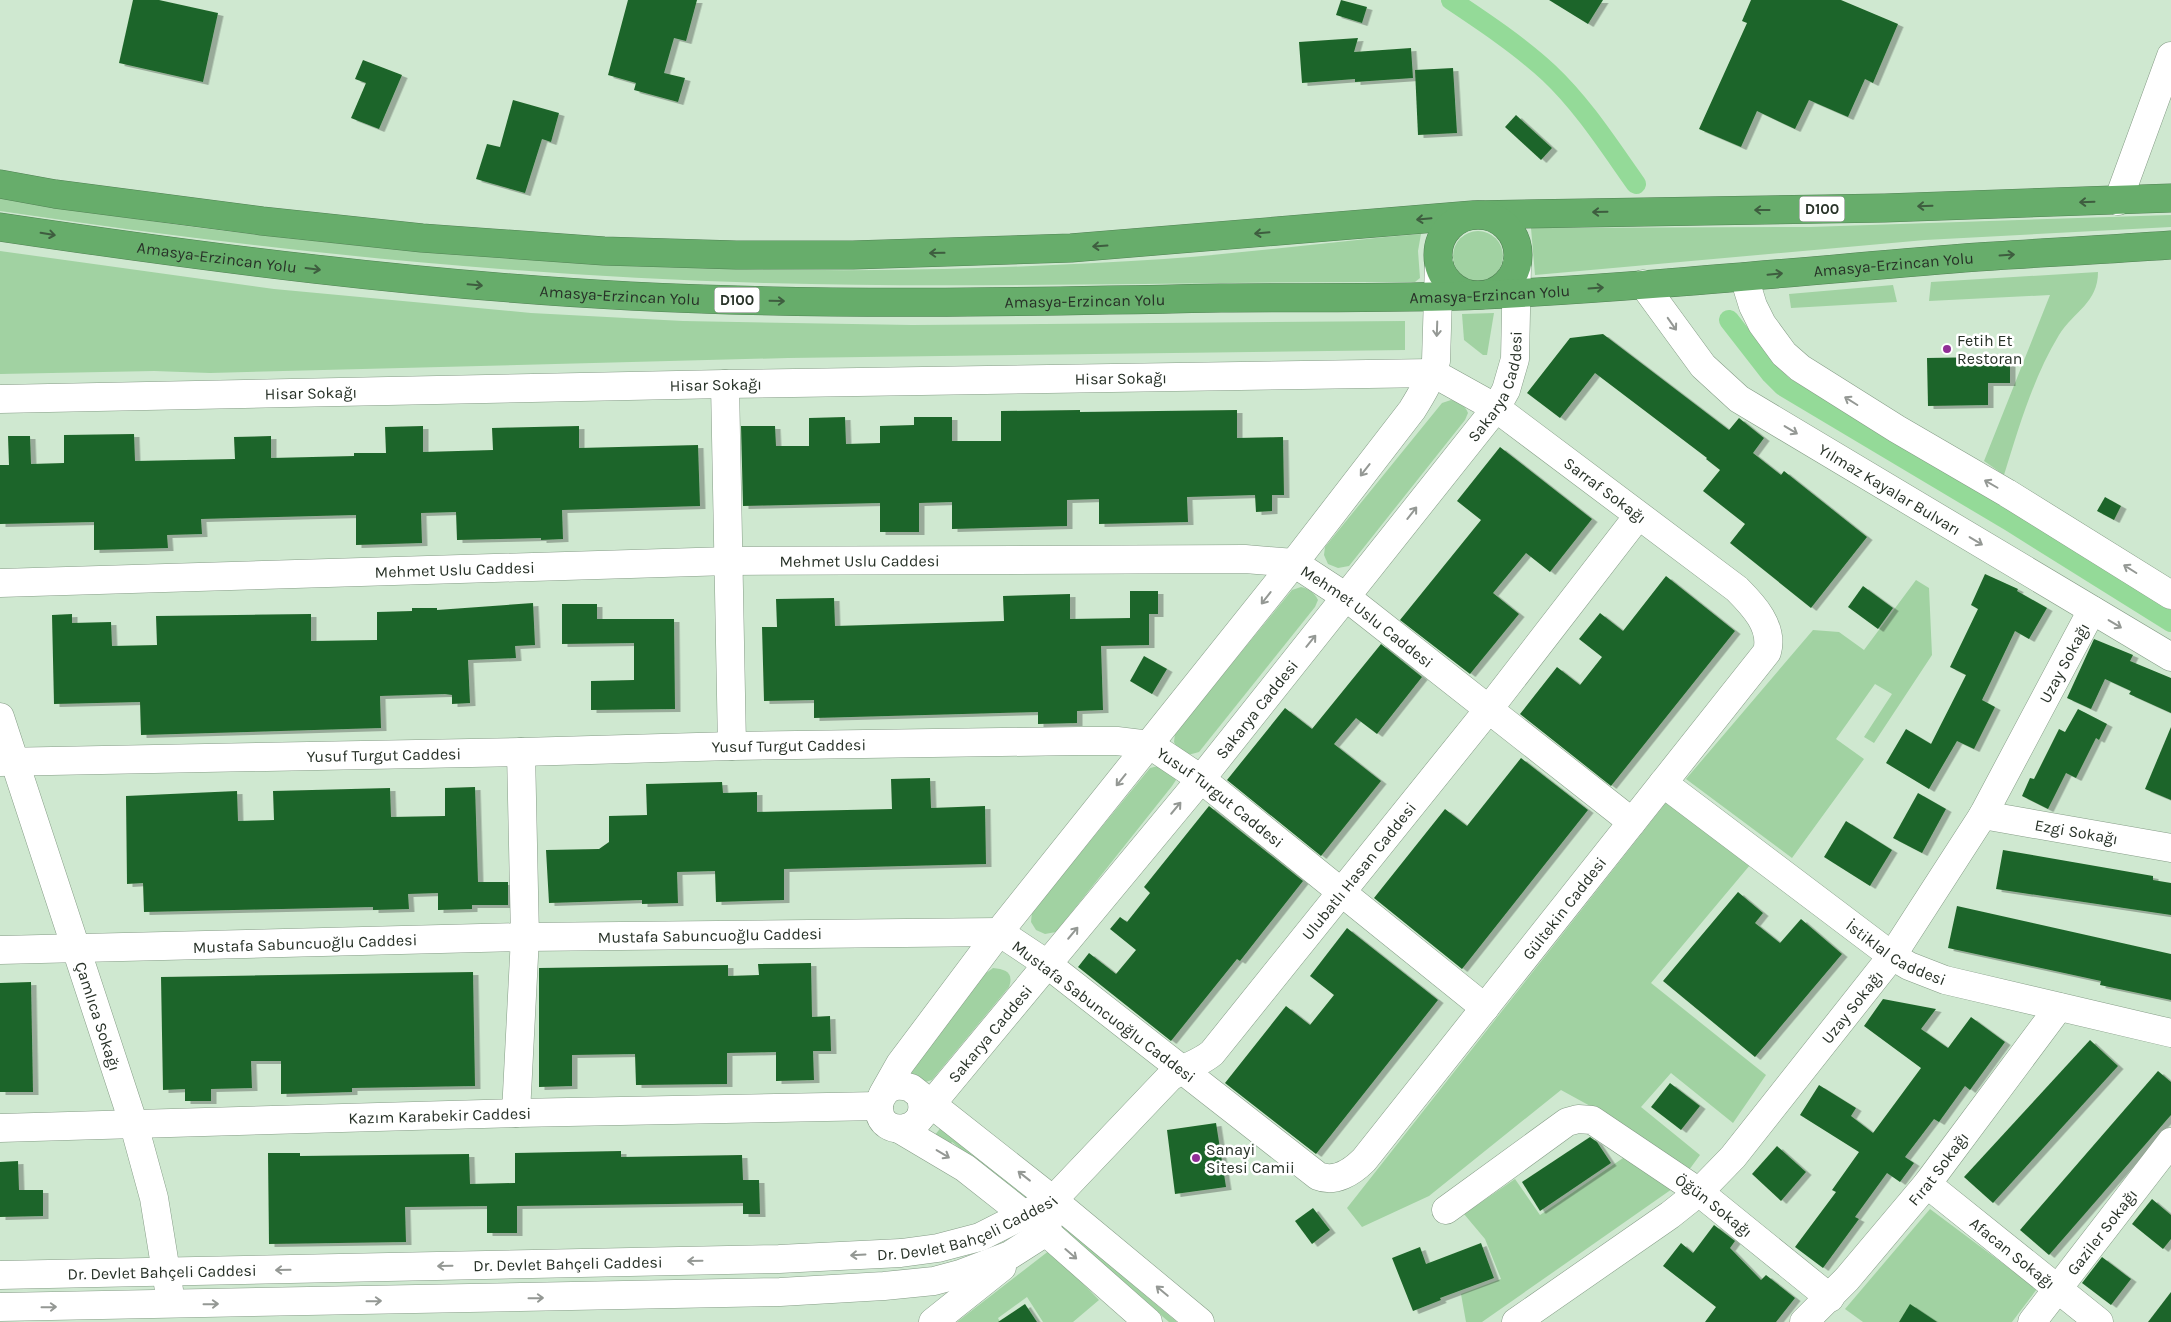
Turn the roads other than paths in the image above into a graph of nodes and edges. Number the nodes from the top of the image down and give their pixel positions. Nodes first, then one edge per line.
1 (2171, 56) edge
2 (0, 184) edge
3 (2171, 198) edge
4 (2118, 201) junction
5 (1472, 215) junction
6 (0, 227) edge
7 (2171, 246) edge
8 (1439, 263) junction
9 (1517, 264) junction
10 (1744, 277) junction
11 (1643, 284) junction
12 (1517, 293) junction
13 (1438, 295) junction
14 (1478, 295) junction
15 (1433, 373) junction
16 (725, 384) junction
17 (0, 399) edge
18 (1496, 408) junction
19 (1638, 516) junction
20 (729, 561) junction
21 (1294, 563) junction
22 (0, 583) edge
23 (2171, 595) edge
24 (1346, 597) junction
25 (2092, 610) junction
26 (1765, 625) joint
27 (2171, 657) edge
28 (1488, 710) junction
29 (0, 717) edge
30 (1150, 744) junction
31 (732, 746) junction
32 (521, 752) junction
33 (8, 762) edge
34 (1201, 779) junction
35 (1664, 783) junction
36 (1983, 815) junction
37 (1632, 822) junction
38 (2171, 848) edge
39 (1343, 892) junction
40 (999, 932) junction
41 (525, 937) junction
42 (77, 949) junction
43 (0, 950) edge
44 (1892, 956) junction
45 (1047, 964) junction
46 (2060, 1007) junction
47 (1485, 1008) junction
48 (2171, 1033) edge
49 (1180, 1069) junction
50 (881, 1100) junction
51 (917, 1112) junction
52 (516, 1113) junction
53 (134, 1124) junction
54 (0, 1128) edge
55 (2171, 1142) edge
56 (1337, 1177) joint
57 (1927, 1184) junction
58 (1699, 1192) junction
59 (1053, 1200) junction
60 (1446, 1210) dead end
61 (1023, 1215) junction
62 (1046, 1232) junction
63 (167, 1272) junction
64 (0, 1275) edge
65 (2058, 1289) junction
66 (1830, 1298) junction
67 (0, 1307) edge
68 (172, 1314) edge
69 (1131, 1317) edge
70 (933, 1322) edge
71 (1200, 1322) edge
72 (1516, 1322) edge
73 (1804, 1322) edge
74 (2032, 1322) edge
75 (2099, 1322) edge

1 - 4 street
5 -> 2 highway, D100
3 - 4 highway, D100
4 -> 5 highway, D100
5 - 8 highway
5 - 9 highway
6 -> 13 highway, Amasya-Erzincan Yolu / D100
10 -> 7 highway, Amasya-Erzincan Yolu / D100
8 - 13 street
8 - 14 highway
9 - 12 street, Sakarya Caddesi
9 - 14 highway
10 - 11 highway, Amasya-Erzincan Yolu / D100
23 -> 10 street
12 -> 11 highway, Amasya-Erzincan Yolu / D100
11 -> 25 street, Yılmaz Kayalar Bulvarı
12 - 14 highway, Amasya-Erzincan Yolu / D100
12 - 18 street, Sakarya Caddesi
13 - 14 highway, Amasya-Erzincan Yolu / D100
13 -> 15 street
15 - 16 street, Hisar Sokağı
15 - 18 street, Sarraf Sokağı
15 -> 21 street
16 - 17 street, Hisar Sokağı
16 - 20 street
18 - 19 street, Sarraf Sokağı
24 -> 18 street, Sakarya Caddesi
19 - 26 street, Sarraf Sokağı
19 - 28 street, Ulubatlı Hasan Caddesi
20 - 21 street, Mehmet Uslu Caddesi
20 - 22 street, Mehmet Uslu Caddesi
20 - 31 street
21 - 24 street, Mehmet Uslu Caddesi
21 -> 30 street
24 - 28 street, Mehmet Uslu Caddesi
34 -> 24 street, Sakarya Caddesi
25 -> 27 street, Yılmaz Kayalar Bulvarı
25 - 36 street, Uzay Sokağı
26 - 35 street, Gültekin Caddesi
28 - 37 street, Mehmet Uslu Caddesi
28 - 39 street, Ulubatlı Hasan Caddesi
29 - 33 street, Çamlıca Sokağı
30 - 31 street, Yusuf Turgut Caddesi
30 - 34 street, Yusuf Turgut Caddesi
30 -> 40 street
31 - 32 street, Yusuf Turgut Caddesi
32 - 33 street, Yusuf Turgut Caddesi
32 - 41 street
33 - 42 street, Çamlıca Sokağı
34 - 39 street, Yusuf Turgut Caddesi
45 -> 34 street, Sakarya Caddesi
35 - 37 street, Gültekin Caddesi
35 - 44 street, İstiklal Caddesi
36 - 38 street, Ezgi Sokağı
36 - 44 street, Uzay Sokağı
37 - 47 street, Gültekin Caddesi
39 - 47 street, Yusuf Turgut Caddesi
39 - 49 street, Ulubatlı Hasan Caddesi
40 - 41 street, Mustafa Sabuncuoğlu Caddesi
40 - 45 street, Mustafa Sabuncuoğlu Caddesi
40 - 50 street
41 - 42 street, Mustafa Sabuncuoğlu Caddesi
41 - 52 street
42 - 43 street, Mustafa Sabuncuoğlu Caddesi
42 - 53 street, Çamlıca Sokağı
44 - 46 street, İstiklal Caddesi
44 - 58 street, Uzay Sokağı
45 - 49 street, Mustafa Sabuncuoğlu Caddesi
45 - 51 street, Sakarya Caddesi
46 - 48 street, İstiklal Caddesi
46 - 57 street, Fırat Sokağı
47 - 56 street, Gültekin Caddesi
49 - 56 street, Mustafa Sabuncuoğlu Caddesi
49 - 59 street, Ulubatlı Hasan Caddesi
50 - 51 street, Kazım Karabekir Caddesi
50 - 51 street, Kazım Karabekir Caddesi
50 - 52 street, Kazım Karabekir Caddesi
59 -> 51 street, Kazım Karabekir Caddesi
51 -> 61 street, Kazım Karabekir Caddesi
52 - 53 street, Kazım Karabekir Caddesi
53 - 54 street, Kazım Karabekir Caddesi
53 - 63 street, Çamlıca Sokağı
55 - 65 street, Gaziler Sokağı
57 - 65 street, Afacan Sokağı
57 - 66 street, Fırat Sokağı
58 - 60 street, Öğün Sokağı
58 - 66 street, Öğün Sokağı
58 - 72 street, Uzay Sokağı
59 - 61 street, Dr. Devlet Bahçeli Caddesi
59 - 62 street, Dr. Devlet Bahçeli Caddesi
71 -> 59 street, Kazım Karabekir Caddesi
61 - 62 street, Kazım Karabekir Caddesi
61 -> 63 street, Dr. Devlet Bahçeli Caddesi
68 -> 62 street, Dr. Devlet Bahçeli Caddesi
62 -> 69 street, Kazım Karabekir Caddesi
62 - 70 street
63 - 64 street, Dr. Devlet Bahçeli Caddesi
63 - 68 street, Çamlıca Sokağı
65 - 74 street, Gaziler Sokağı
65 - 75 street, Afacan Sokağı
66 - 73 street, Fırat Sokağı
67 -> 68 street, Dr. Devlet Bahçeli Caddesi

